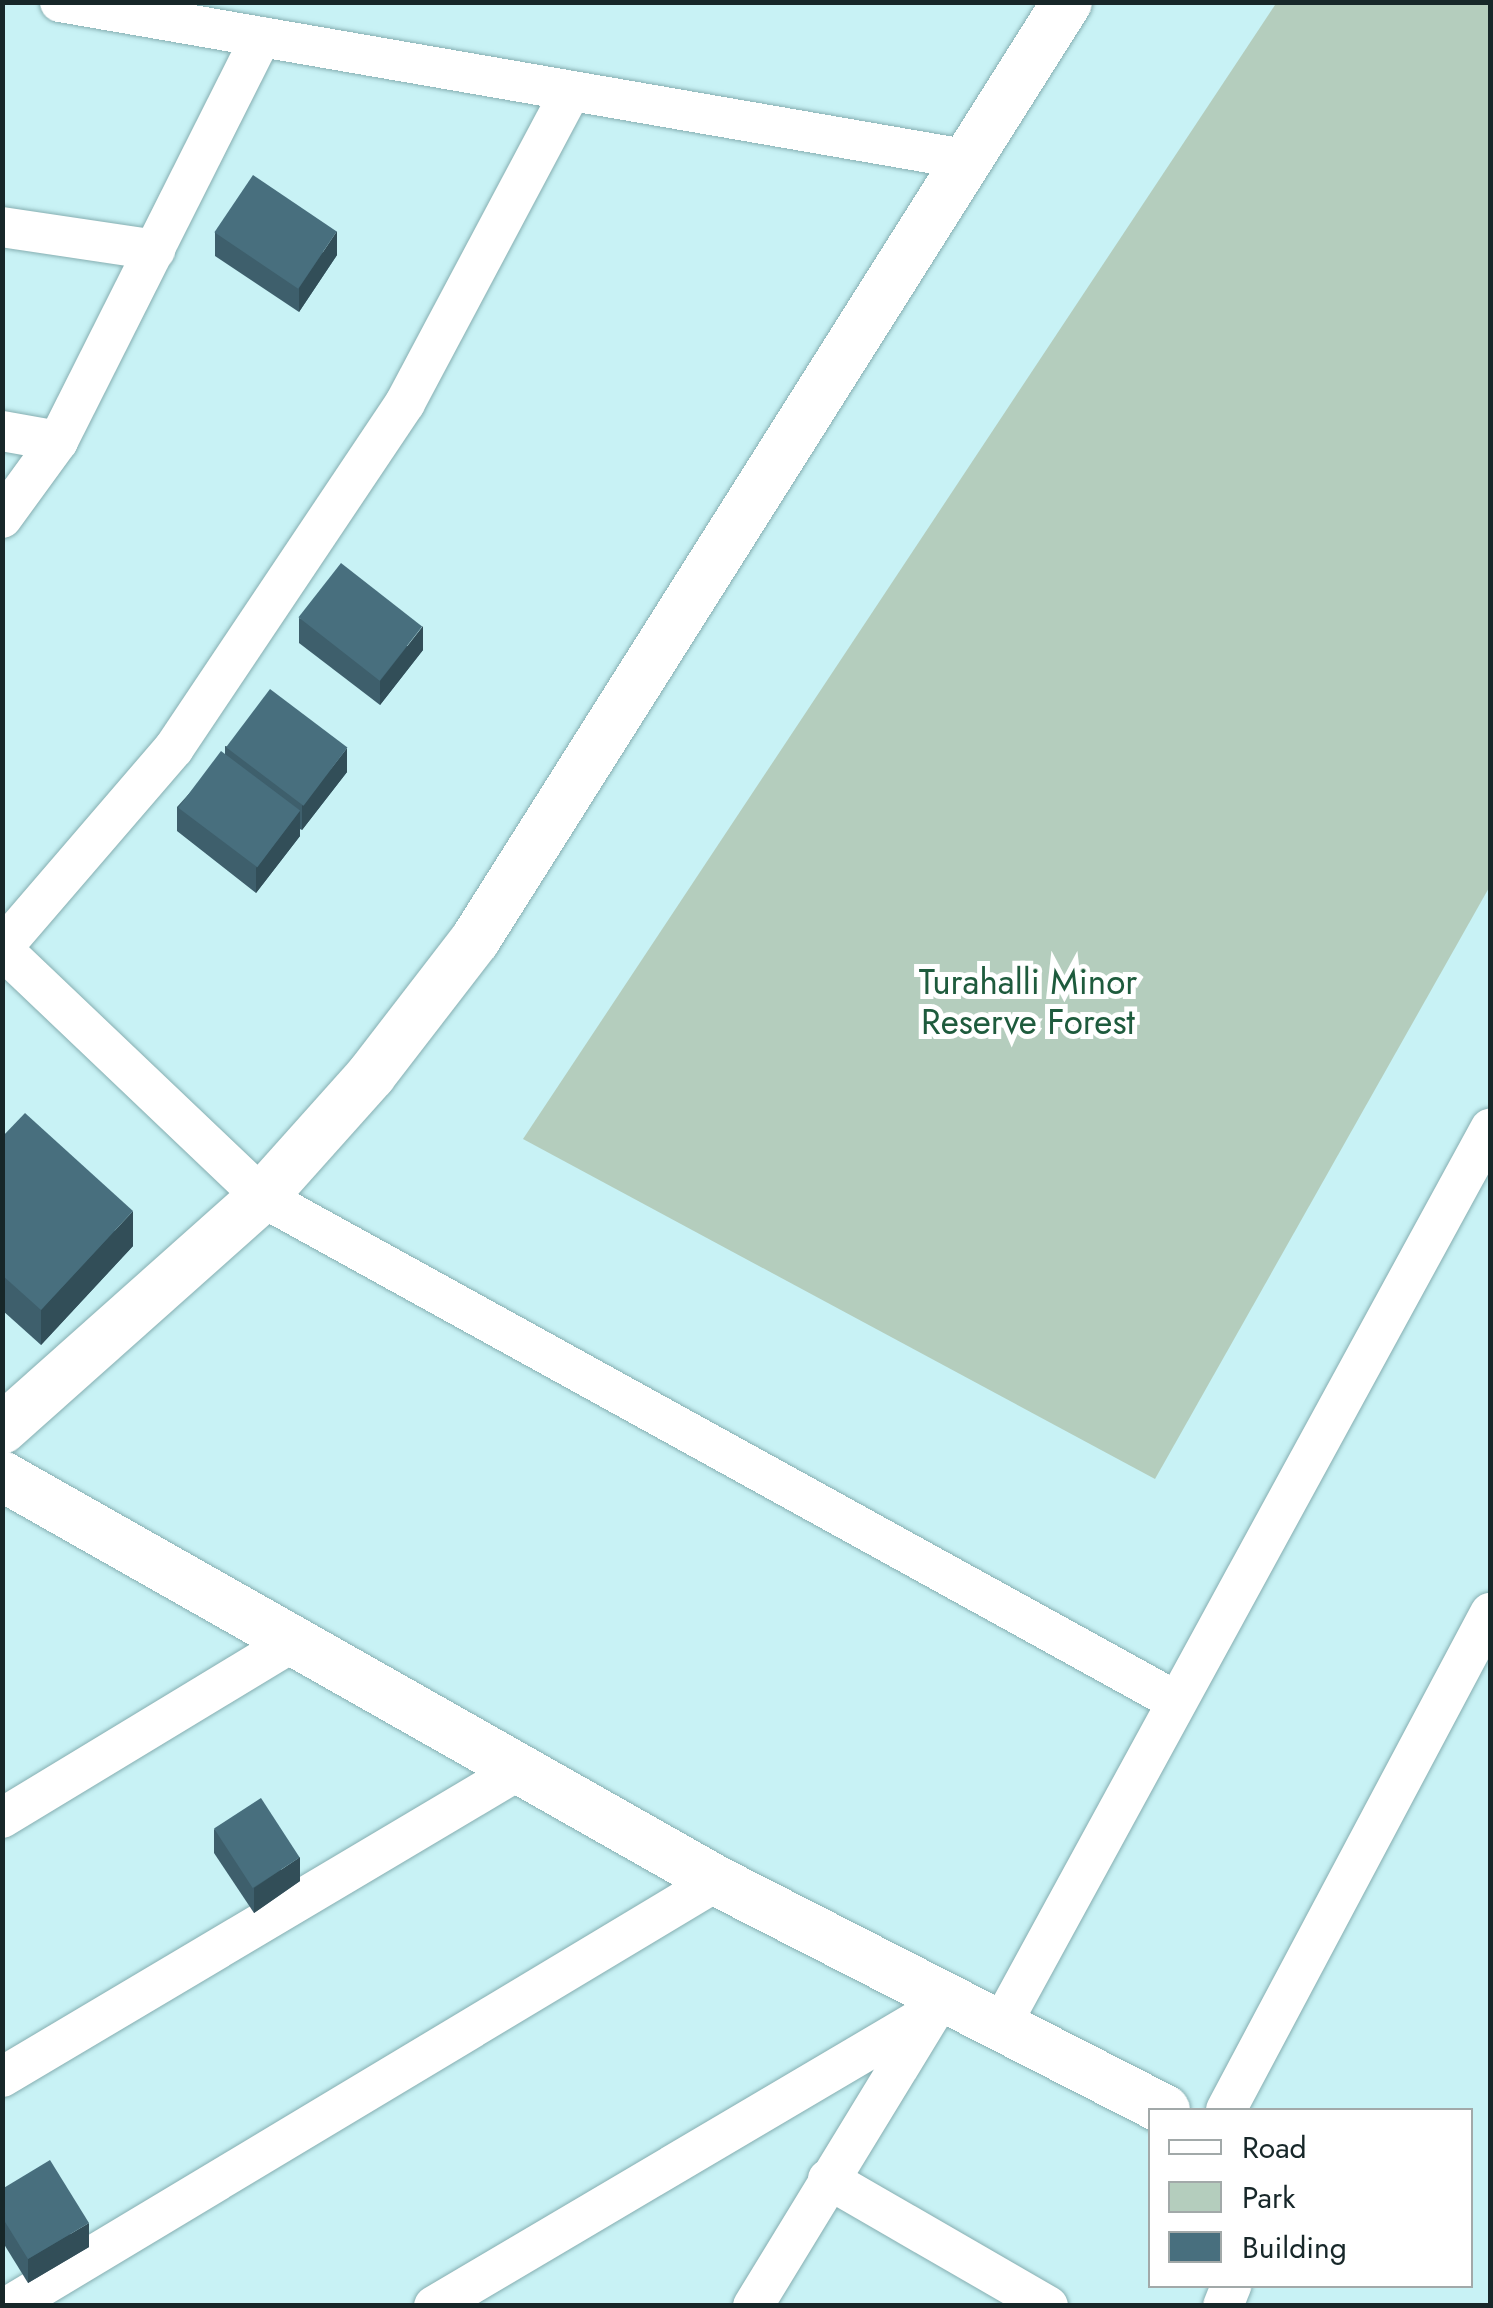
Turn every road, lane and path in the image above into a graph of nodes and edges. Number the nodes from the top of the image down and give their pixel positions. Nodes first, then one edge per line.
1 (60, 2) edge
2 (1067, 2) edge
3 (261, 37) junction
4 (571, 91) junction
5 (970, 160) junction
6 (2, 227) edge
7 (155, 250) junction
8 (2, 432) edge
9 (58, 441) junction
10 (2, 518) edge
11 (2, 948) edge
12 (1490, 1129) edge
13 (262, 1197) junction
14 (2, 1429) edge
15 (2, 1476) edge
16 (1490, 1613) edge
17 (294, 1642) junction
18 (1174, 1700) junction
19 (519, 1770) junction
20 (2, 1818) edge
21 (717, 1881) junction
22 (937, 2004) junction
23 (1002, 2023) junction
24 (2, 2077) edge
25 (1162, 2108) edge
26 (1227, 2108) edge
27 (828, 2180) junction
28 (10, 2306) edge
29 (434, 2306) edge
30 (753, 2306) edge
31 (1048, 2306) edge

1 - 3 street
2 - 5 street
3 - 4 street
3 - 7 street
4 - 5 street
4 - 11 street
5 - 13 street
6 - 7 street
7 - 9 street
8 - 9 street
9 - 10 street
11 - 13 street
12 - 18 street
13 - 14 street
13 - 18 street
15 - 17 street
16 - 26 street
17 - 19 street
17 - 20 street
18 - 23 street
19 - 21 street
19 - 24 street
21 - 22 street
21 - 28 street
22 - 23 street
22 - 27 street
22 - 29 street
23 - 25 street
27 - 30 street
27 - 31 street

